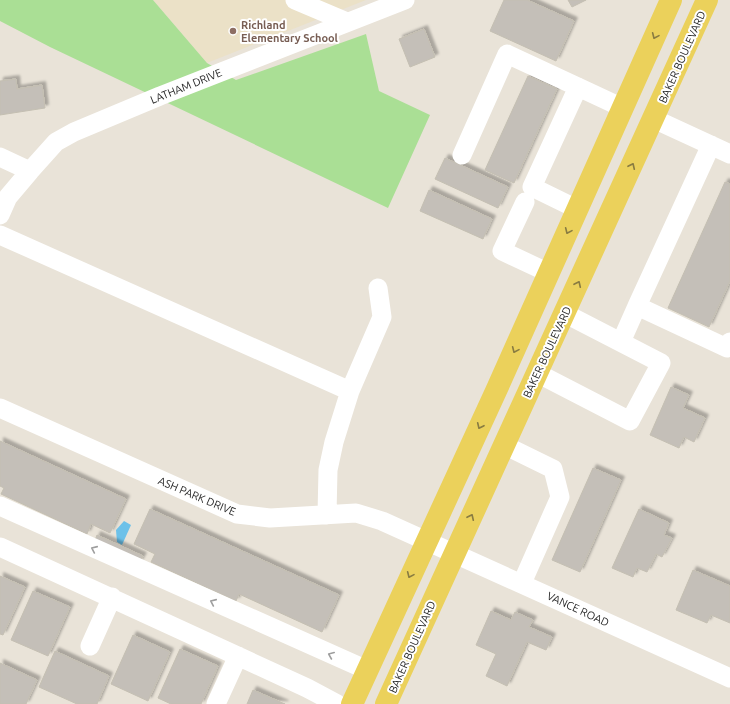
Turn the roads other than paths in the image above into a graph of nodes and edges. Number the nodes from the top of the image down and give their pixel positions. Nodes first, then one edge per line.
1 (294, 0) edge
2 (405, 0) edge
3 (671, 0) edge
4 (708, 0) edge
5 (347, 22) junction
6 (578, 87) junction
7 (623, 108) junction
8 (654, 119) junction
9 (711, 145) junction
10 (730, 154) edge
11 (462, 155) dead end
12 (0, 157) edge
13 (30, 171) junction
14 (525, 202) dead end
15 (577, 209) junction
16 (0, 215) edge
17 (0, 235) edge
18 (549, 273) junction
19 (378, 288) dead end
20 (637, 306) junction
21 (564, 314) junction
22 (620, 342) junction
23 (730, 342) edge
24 (537, 373) junction
25 (350, 391) junction
26 (0, 408) edge
27 (504, 445) junction
28 (0, 506) edge
29 (327, 515) junction
30 (427, 540) junction
31 (0, 547) edge
32 (455, 552) junction
33 (522, 583) junction
34 (112, 597) junction
35 (90, 646) dead end
36 (238, 656) junction
37 (367, 670) junction
38 (730, 678) edge
39 (216, 704) edge
40 (337, 704) edge
41 (352, 704) edge
42 (386, 704) edge

1 - 5 street
2 - 5 street, LATHAM DRIVE
3 -> 7 main road
4 - 8 main road, BAKER BOULEVARD
5 - 13 street, LATHAM DRIVE
6 - 7 street
6 - 11 street
6 - 15 street
7 - 15 main road
8 - 9 street
21 -> 8 main road, BAKER BOULEVARD
9 - 10 street
9 - 20 street
12 - 13 street
13 - 16 street, LATHAM DRIVE
14 - 18 street
15 -> 18 main road
17 - 25 street
18 -> 30 main road
19 - 25 street
20 - 22 street
20 - 23 street
21 - 22 street
21 - 24 main road, BAKER BOULEVARD
22 - 24 street
24 - 27 main road, BAKER BOULEVARD
25 - 29 street
26 - 29 street, ASH PARK DRIVE
32 -> 27 main road, BAKER BOULEVARD
27 - 33 street
37 -> 28 street
29 - 30 street, ASH PARK DRIVE
30 - 32 street, VANCE ROAD
30 -> 37 main road
31 - 34 street
32 - 33 street, VANCE ROAD
32 - 42 main road, BAKER BOULEVARD
33 - 38 street, VANCE ROAD
34 - 35 street
34 - 36 street
36 - 39 street
36 - 40 street
37 - 41 main road

